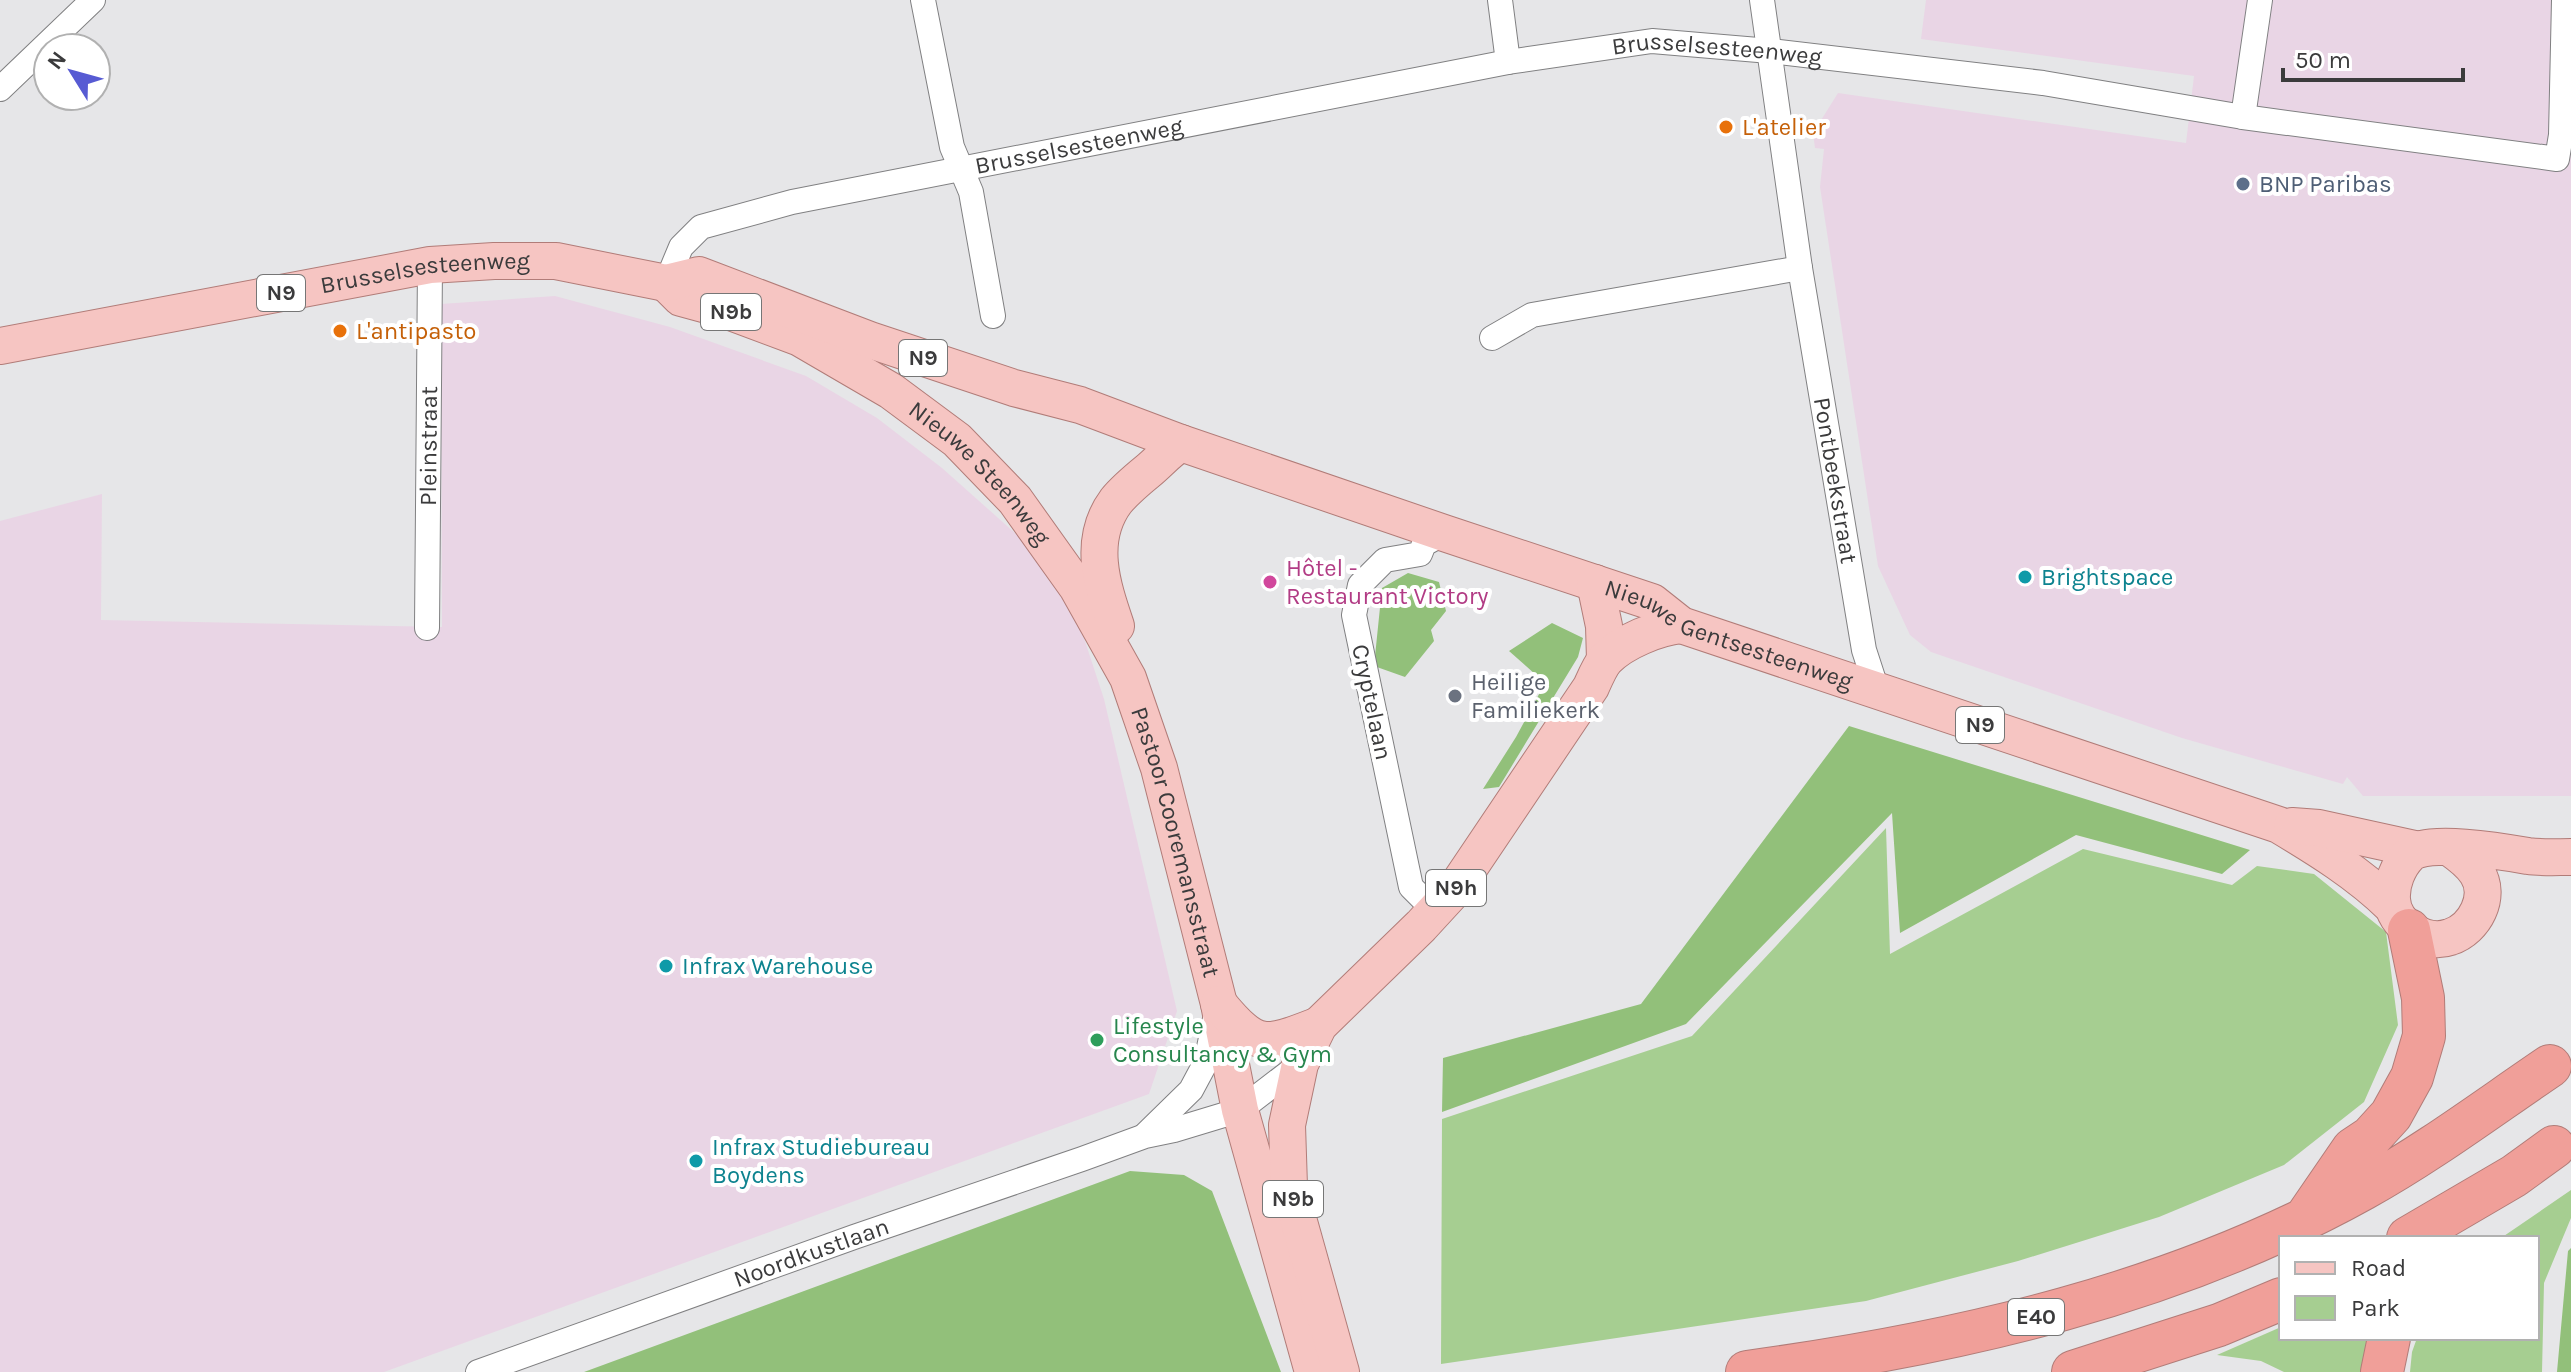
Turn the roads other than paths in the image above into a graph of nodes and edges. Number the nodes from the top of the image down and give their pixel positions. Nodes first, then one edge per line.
1 (93, 0) edge
2 (923, 0) edge
3 (1500, 0) edge
4 (1762, 0) edge
5 (2260, 0) edge
6 (2564, 0) edge
7 (1770, 51) junction
8 (1508, 62) junction
9 (0, 89) edge
10 (2243, 117) junction
11 (962, 169) junction
12 (430, 265) junction
13 (1800, 268) junction
14 (666, 283) junction
15 (993, 316) dead end
16 (1492, 338) dead end
17 (0, 346) edge
18 (1181, 443) junction
19 (1444, 533) junction
20 (1595, 583) junction
21 (1077, 587) joint
22 (1681, 625) junction
23 (427, 628) dead end
24 (1605, 660) junction
25 (1128, 678) junction
26 (1877, 690) junction
27 (2279, 825) junction
28 (2450, 848) junction
29 (2415, 849) junction
30 (2571, 857) edge
31 (1435, 911) junction
32 (2400, 918) junction
33 (1219, 1004) junction
34 (1319, 1025) junction
35 (2560, 1058) edge
36 (1300, 1064) junction
37 (1240, 1110) junction
38 (1145, 1136) junction
39 (2562, 1140) edge
40 (2304, 1220) junction
41 (2441, 1228) edge
42 (2415, 1236) edge
43 (2279, 1300) edge
44 (2389, 1340) edge
45 (478, 1372) edge
46 (1313, 1372) edge
47 (1341, 1372) edge
48 (1747, 1372) edge
49 (2073, 1372) edge
50 (2382, 1372) edge

1 - 9 street
2 - 11 street
3 - 8 street
4 - 7 street, Pontbeekstraat
5 - 10 street
6 - 10 street, Brusselsesteenweg
7 - 8 street, Brusselsesteenweg
7 - 10 street, Brusselsesteenweg
7 - 13 street, Pontbeekstraat
8 - 11 street, Brusselsesteenweg
11 - 14 street, Brusselsesteenweg
11 - 15 street
12 - 14 main road, Brusselsesteenweg / N9
12 - 17 main road, Brusselsesteenweg / N9
12 - 23 street, Pleinstraat
13 - 16 street
13 - 26 street, Pontbeekstraat
14 - 18 main road, N9
14 - 21 main road, Nieuwe Steenweg / N9b
18 - 19 main road, Nieuwe Gentsesteenweg / N9
18 - 25 main road, N9b
19 - 20 main road, Nieuwe Gentsesteenweg / N9
19 - 31 street, Cryptelaan
20 - 22 main road, Nieuwe Gentsesteenweg / N9
20 - 24 main road
21 - 25 main road, Pastoor Cooremansstraat / N9b
22 - 24 main road, N9h
22 - 26 main road, Nieuwe Gentsesteenweg / N9
24 - 31 main road, N9h
25 - 33 main road, Pastoor Cooremansstraat / N9b
26 - 27 main road, Nieuwe Gentsesteenweg / N9
27 - 29 main road, Nieuwe Gentsesteenweg / N9
27 - 32 main road, Nieuwe Gentsesteenweg / N9
28 - 29 main road
28 - 30 main road
28 - 32 main road
29 - 32 main road
31 - 34 main road, N9h
32 - 40 highway
33 - 34 main road
33 - 37 main road, Pastoor Cooremansstraat / N9b
33 - 38 street
34 - 36 main road, N9b
35 - 40 highway, E40
36 - 37 street
36 - 47 main road, N9b
37 - 38 street, Noordkustlaan
37 - 46 main road, N9b
38 - 45 street, Noordkustlaan
39 - 41 highway
40 - 48 highway, E40
41 - 42 highway
43 - 49 highway
44 - 50 highway

